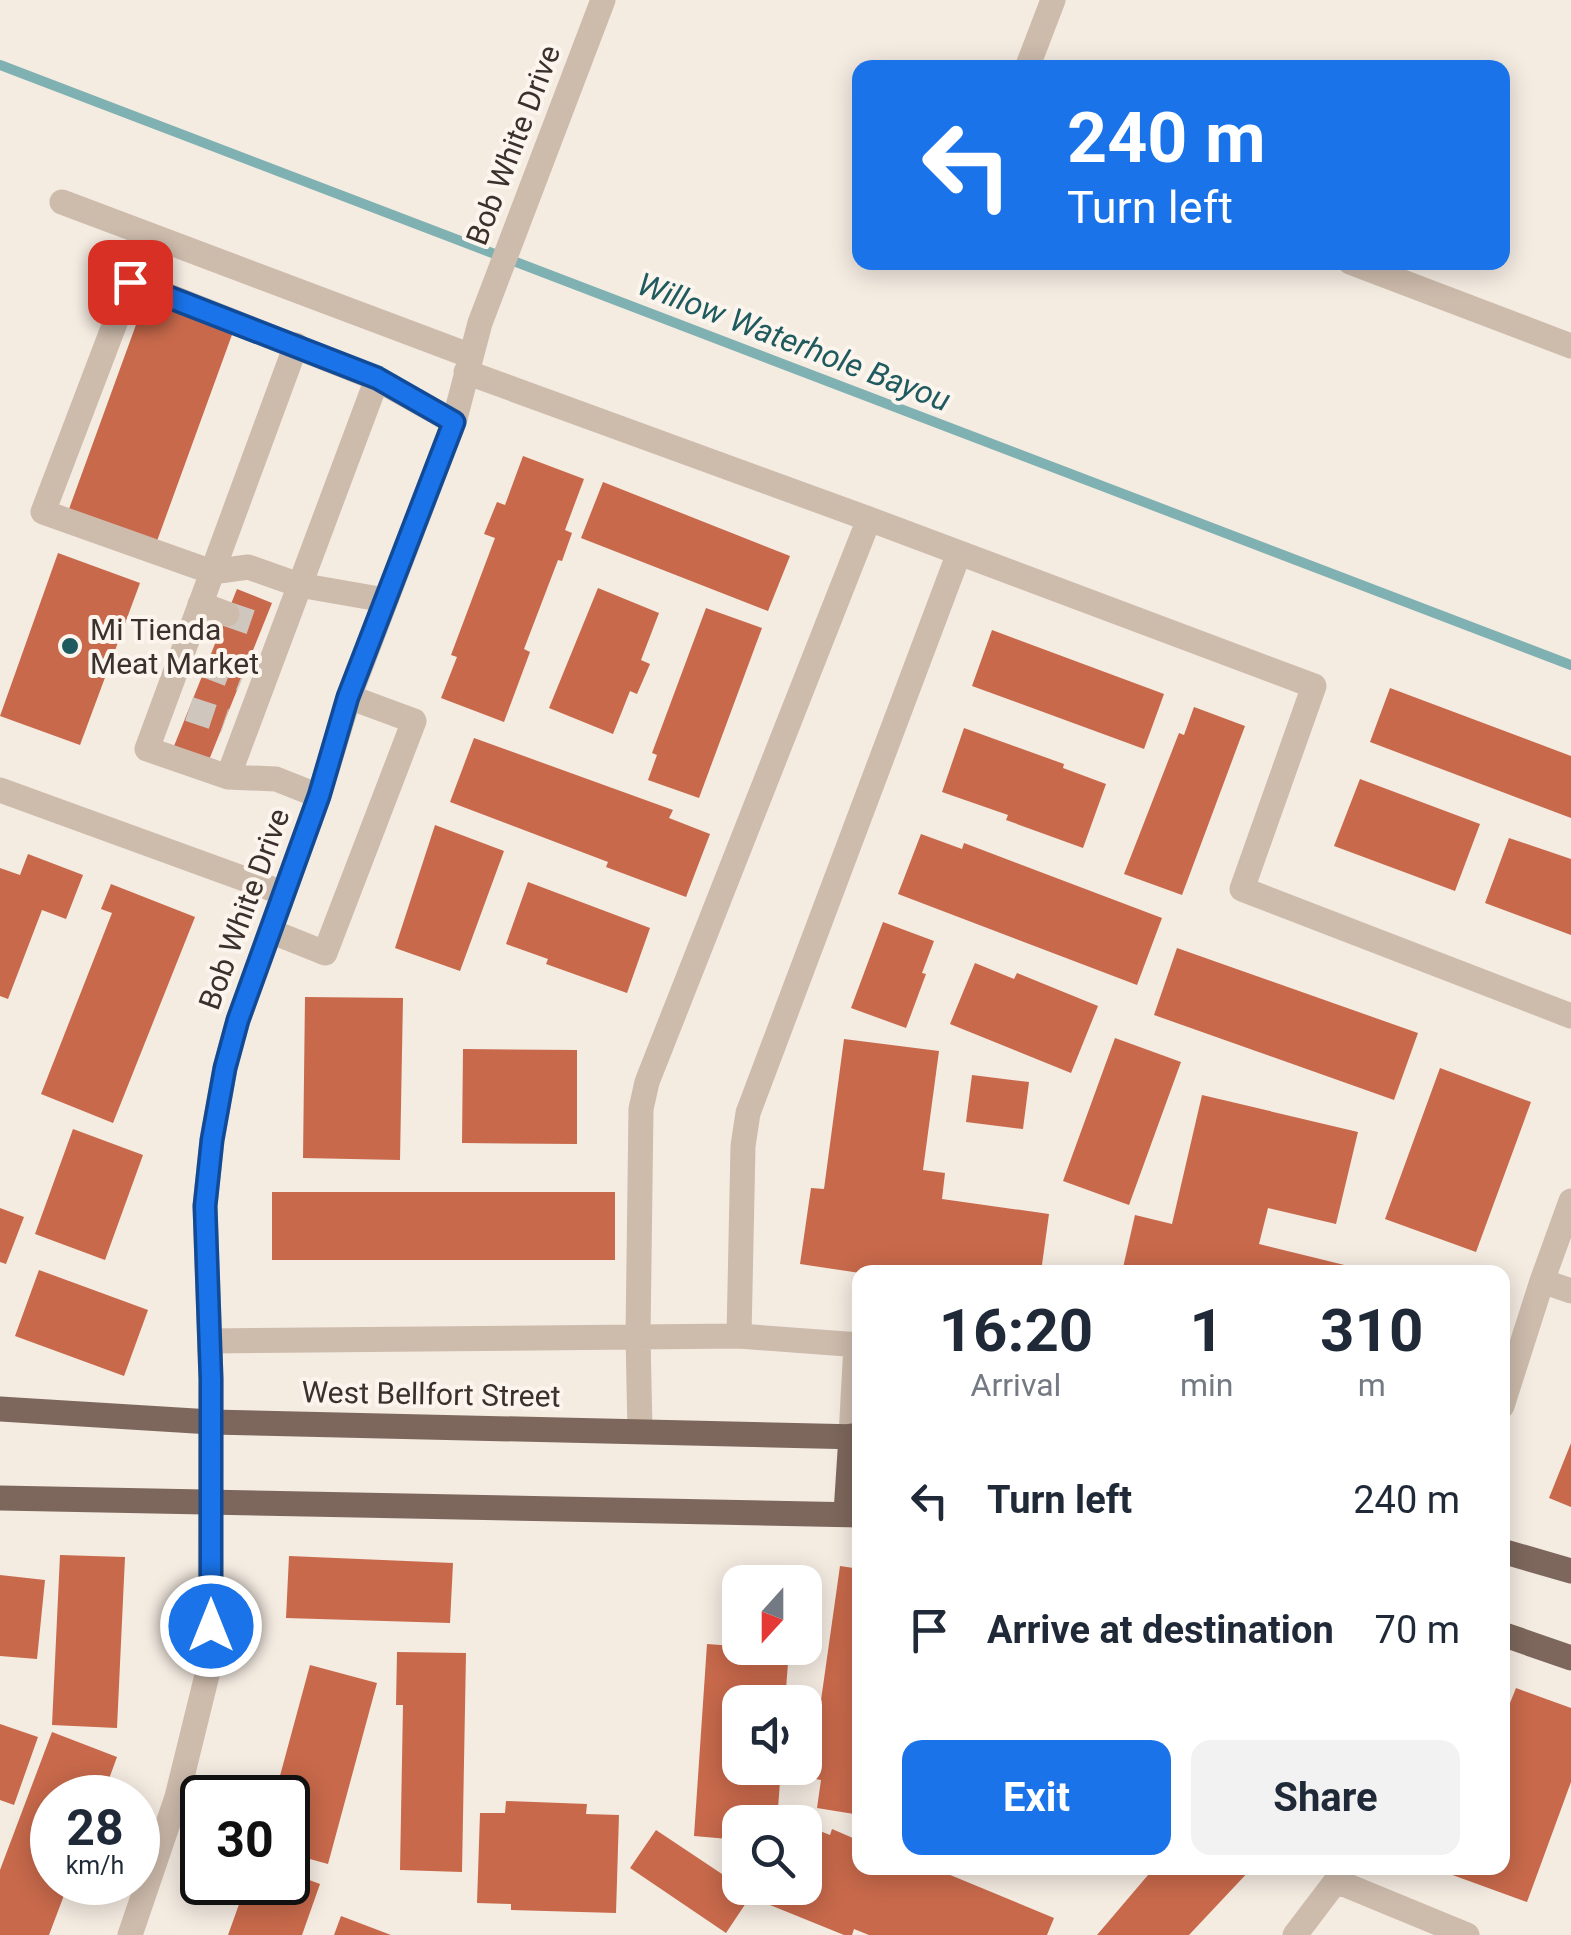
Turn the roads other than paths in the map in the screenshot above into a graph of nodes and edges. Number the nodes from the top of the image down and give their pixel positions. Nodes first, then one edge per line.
1 (603, 0) edge
2 (1053, 0) edge
3 (1030, 60) edge
4 (62, 202) dead end
5 (1371, 270) edge
6 (296, 345) junction
7 (1571, 346) edge
8 (468, 364) junction
9 (377, 378) junction
10 (454, 422) junction
11 (869, 518) junction
12 (959, 553) junction
13 (212, 572) junction
14 (299, 585) junction
15 (385, 600) junction
16 (200, 604) junction
17 (227, 614) tunnel mouth
18 (181, 656) junction
19 (206, 665) tunnel mouth
20 (348, 697) junction
21 (228, 777) junction
22 (0, 790) edge
23 (319, 796) junction
24 (283, 893) junction
25 (270, 931) junction
26 (1571, 1016) edge
27 (1571, 1201) edge
28 (1542, 1281) junction
29 (1571, 1291) edge
30 (638, 1336) junction
31 (739, 1336) junction
32 (210, 1341) junction
33 (852, 1345) edge
34 (1510, 1381) edge
35 (0, 1409) edge
36 (211, 1422) junction
37 (640, 1431) junction
38 (852, 1436) edge
39 (0, 1498) edge
40 (212, 1505) junction
41 (852, 1514) edge
42 (1510, 1553) edge
43 (1571, 1570) edge
44 (1510, 1637) edge
45 (1571, 1658) edge
46 (1339, 1875) edge
47 (1342, 1875) edge
48 (130, 1935) edge
49 (1295, 1935) edge
50 (1467, 1935) edge

1 - 8 street, Bob White Drive
2 - 3 street
4 - 8 street
5 - 7 street
6 - 9 street
6 - 13 street
6 - 13 street
8 - 10 street, Bob White Drive
8 - 11 street
9 - 10 street
9 - 14 street
10 - 15 street, Bob White Drive
11 - 12 street
11 - 30 street
12 - 26 street
12 - 31 street
13 - 14 street
13 - 16 street
14 - 15 street
14 - 21 street
15 - 20 street, Bob White Drive
16 - 17 street
16 - 18 street
18 - 19 street
18 - 21 street
20 - 23 street, Bob White Drive
20 - 25 street
21 - 23 street
22 - 24 street
23 - 24 street, Bob White Drive
24 - 25 street, Bob White Drive
25 - 32 street, Bob White Drive
27 - 28 street
28 - 29 street
28 - 34 street
30 - 31 street
30 - 32 street
30 - 37 street
31 - 33 street
32 - 36 street, Bob White Drive
35 - 36 main road, West Bellfort Street
36 - 37 main road, West Bellfort Street
36 - 40 street, Bob White Drive
37 - 38 main road, West Bellfort Street
39 - 40 main road
40 - 41 main road
40 - 48 street, Bob White Drive
42 - 43 main road
44 - 45 main road
46 - 49 street
47 - 50 street

